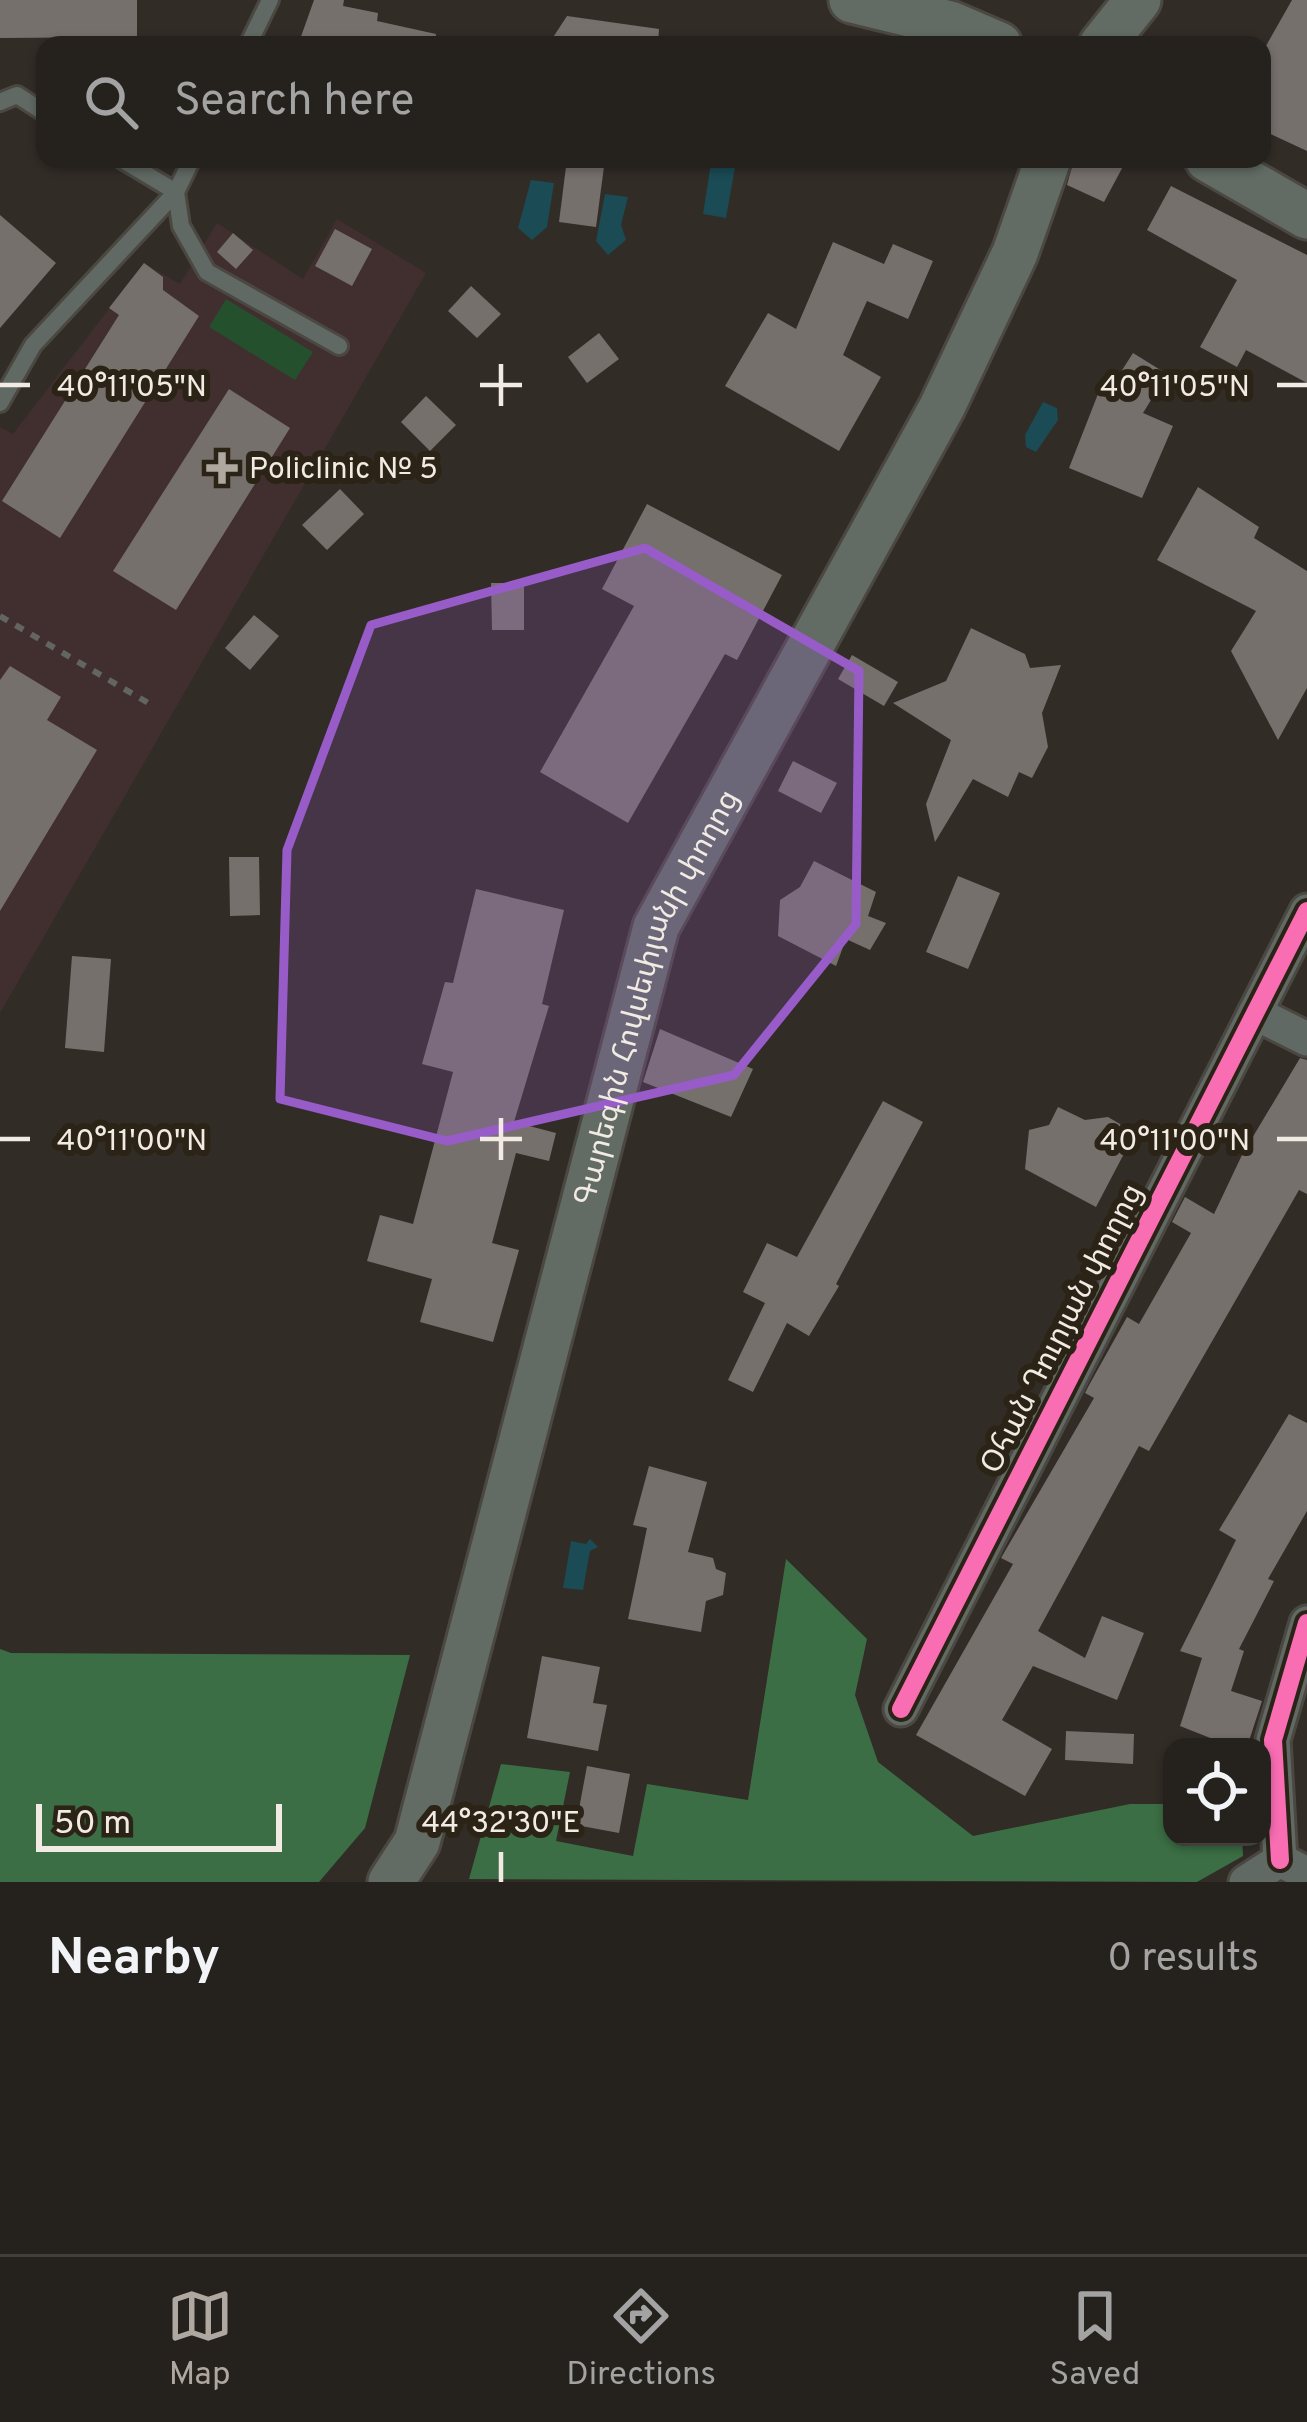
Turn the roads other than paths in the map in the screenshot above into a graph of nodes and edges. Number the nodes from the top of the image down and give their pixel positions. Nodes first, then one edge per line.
1 (270, 0) edge
2 (852, 0) edge
3 (1138, 0) edge
4 (252, 36) edge
5 (978, 36) edge
6 (1109, 36) edge
7 (0, 101) edge
8 (36, 107) edge
9 (137, 168) edge
10 (188, 168) edge
11 (1045, 168) edge
12 (1224, 168) edge
13 (176, 192) junction
14 (1307, 216) edge
15 (339, 346) dead end
16 (0, 403) edge
17 (1307, 910) edge
18 (1255, 1012) junction
19 (1307, 1040) edge
20 (1307, 1623) edge
21 (901, 1709) dead end
22 (1294, 1867) edge
23 (392, 1882) edge
24 (1246, 1882) edge

1 - 4 lane
2 - 5 main road
3 - 6 main road
7 - 8 lane
9 - 13 lane
10 - 13 lane
11 - 23 main road, Գարեգին Հովսեփյանի փողոց
12 - 14 main road
13 - 15 lane
13 - 16 lane
17 - 18 street, Օհան Դուրյան փողոց
18 - 19 street
18 - 21 street, Օհան Դուրյան փողոց
20 - 22 street
22 - 24 street

